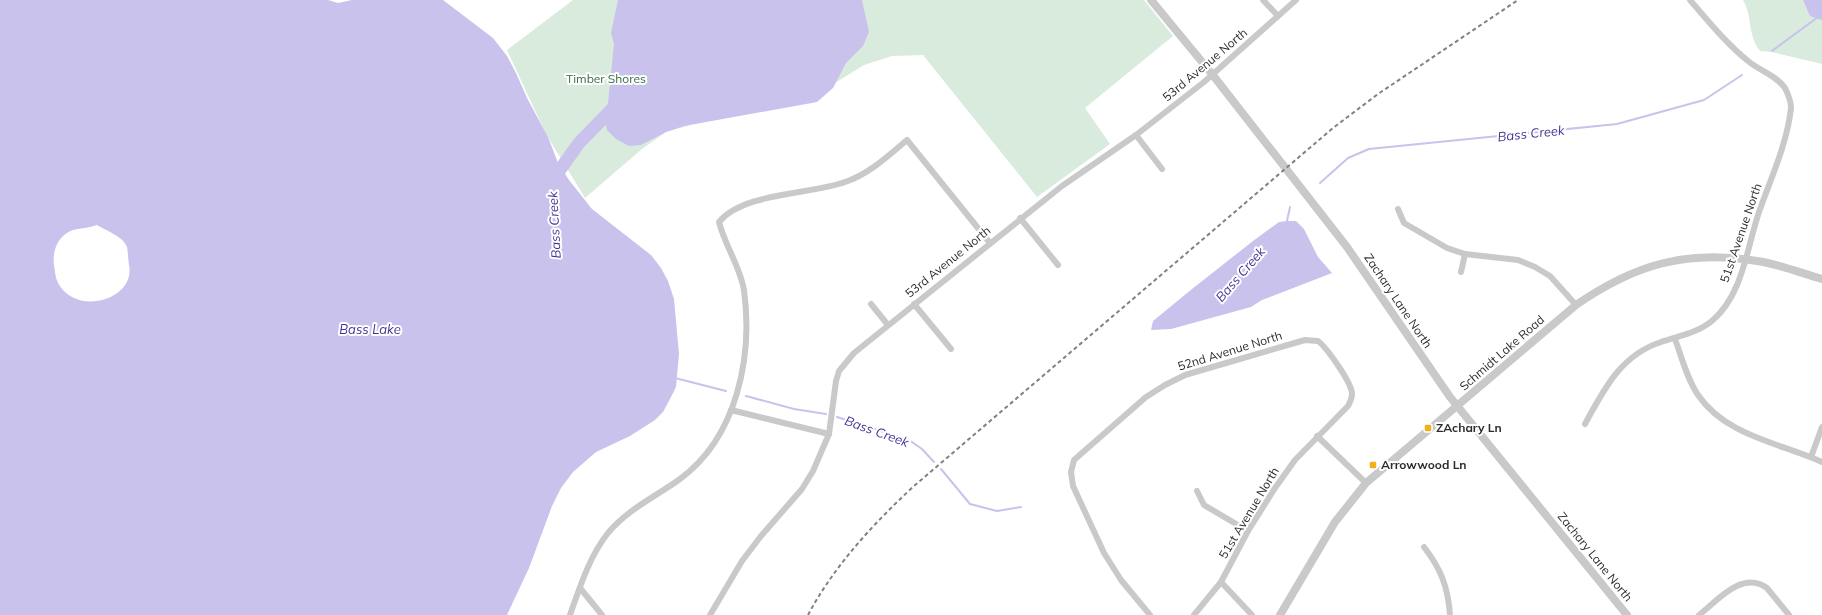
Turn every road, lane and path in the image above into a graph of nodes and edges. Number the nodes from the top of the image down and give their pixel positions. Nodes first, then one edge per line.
1 (1150, 0) edge
2 (1263, 0) edge
3 (1296, 0) edge
4 (1690, 0) edge
5 (1278, 16) junction
6 (1212, 74) junction
7 (1136, 135) junction
8 (1162, 169) dead end
9 (1398, 209) dead end
10 (1020, 218) junction
11 (990, 243) junction
12 (1465, 254) junction
13 (1745, 260) junction
14 (1058, 265) dead end
15 (1461, 272) dead end
16 (1822, 279) edge
17 (871, 304) dead end
18 (914, 304) junction
19 (1576, 305) junction
20 (888, 325) junction
21 (1675, 339) junction
22 (951, 349) dead end
23 (1351, 387) joint
24 (1458, 407) junction
25 (731, 410) junction
26 (1585, 424) dead end
27 (1822, 427) edge
28 (829, 434) junction
29 (1317, 436) junction
30 (1811, 457) junction
31 (1822, 462) edge
32 (1366, 483) junction
33 (1197, 491) dead end
34 (1248, 531) junction
35 (1424, 547) dead end
36 (1221, 582) junction
37 (580, 588) junction
38 (570, 615) edge
39 (602, 615) edge
40 (710, 615) edge
41 (1150, 615) edge
42 (1194, 615) edge
43 (1252, 615) edge
44 (1280, 615) edge
45 (1450, 615) edge
46 (1627, 615) edge
47 (1699, 615) edge
48 (1789, 615) edge

1 - 6 street, Zachary Lane North
2 - 5 street
3 - 5 street, 53rd Avenue North
4 - 13 street, 51st Avenue North
5 - 6 street, 53rd Avenue North
6 - 7 street, 53rd Avenue North
6 - 24 street, Zachary Lane North
7 - 8 street
7 - 10 street, 53rd Avenue North
9 - 12 street
10 - 11 street, 53rd Avenue North
10 - 14 street
11 - 18 street, 53rd Avenue North
11 - 25 street
12 - 15 street
12 - 19 street
13 - 16 street, Schmidt Lake Road
13 - 19 street, Schmidt Lake Road
13 - 21 street, 51st Avenue North
17 - 20 street
18 - 20 street, 53rd Avenue North
18 - 22 street
19 - 24 street, Schmidt Lake Road
20 - 28 street, 53rd Avenue North
21 - 26 street, 51st Avenue North
21 - 30 street
23 - 29 street, 51st Avenue North
23 - 41 street, 52nd Avenue North
24 - 32 street, Schmidt Lake Road
24 - 46 street, Zachary Lane North
25 - 28 street
25 - 37 street
27 - 30 street
28 - 40 street, 53rd Avenue North
29 - 32 street
29 - 34 street, 51st Avenue North
30 - 31 street
32 - 44 street, Schmidt Lake Road
33 - 34 street
34 - 36 street, 51st Avenue North
35 - 45 street
36 - 42 street, 51st Avenue North
36 - 43 street
37 - 38 street
37 - 39 street
47 - 48 street

